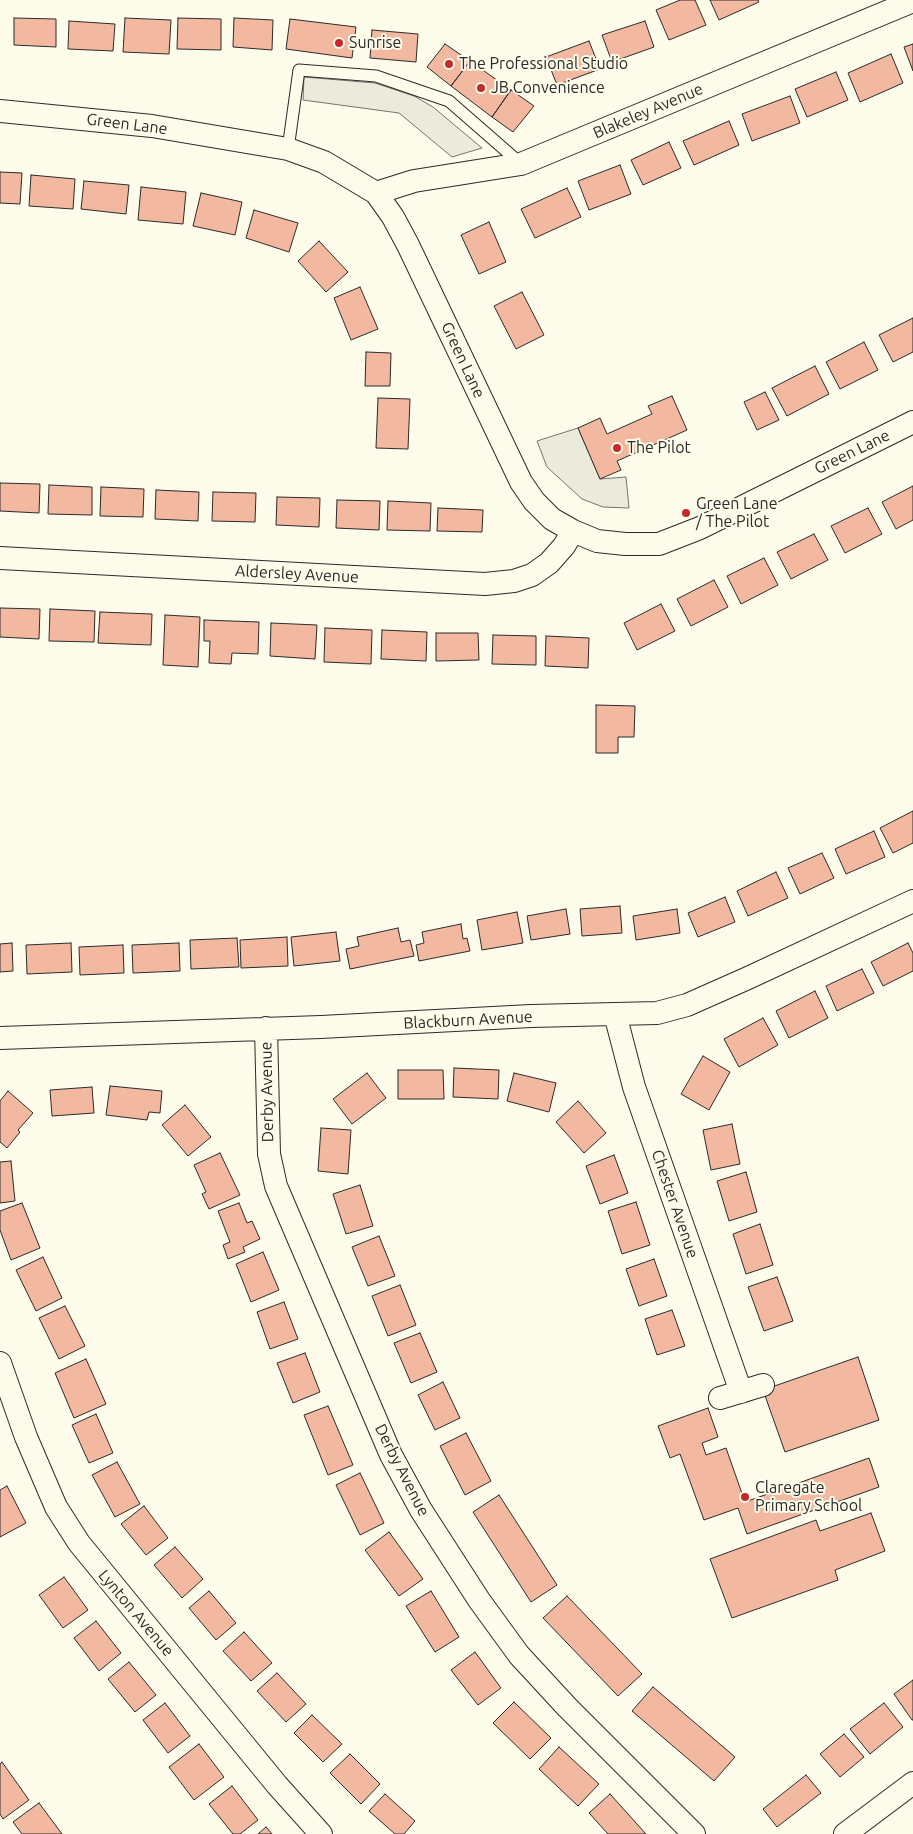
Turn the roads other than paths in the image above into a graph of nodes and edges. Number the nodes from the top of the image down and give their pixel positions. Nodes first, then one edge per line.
1 (898, 4) edge
2 (1, 105) edge
3 (288, 149) junction
4 (521, 164) junction
5 (376, 194) junction
6 (913, 422) edge
7 (573, 532) junction
8 (0, 558) edge
9 (913, 901) edge
10 (615, 1014) junction
11 (266, 1028) junction
12 (0, 1038) edge
13 (0, 1363) edge
14 (763, 1385) dead end
15 (913, 1783) edge
16 (321, 1834) edge
17 (694, 1834) edge
18 (845, 1834) edge

1 - 4 street, Blakeley Avenue
2 - 3 street, Green Lane
3 - 4 lane
3 - 5 street, Green Lane
4 - 5 street, Blakeley Avenue
5 - 7 street, Green Lane
6 - 7 street, Green Lane
7 - 8 street, Aldersley Avenue
9 - 10 street, Blackburn Avenue
10 - 11 street, Blackburn Avenue
10 - 14 street, Chester Avenue
11 - 12 street, Blackburn Avenue
11 - 17 street, Derby Avenue
13 - 16 street, Lynton Avenue
15 - 18 street

